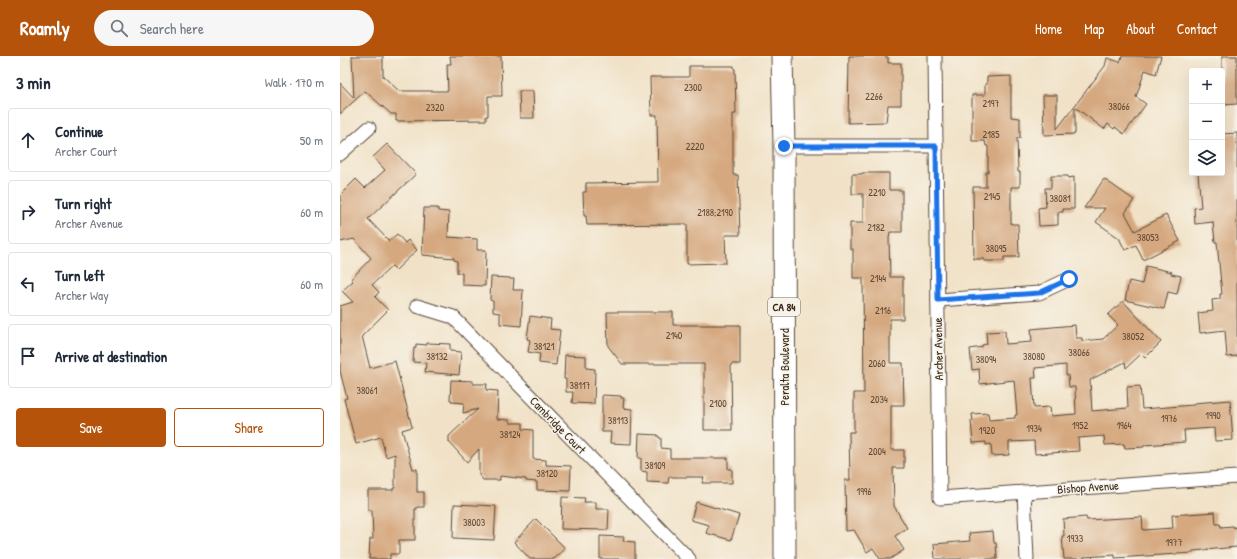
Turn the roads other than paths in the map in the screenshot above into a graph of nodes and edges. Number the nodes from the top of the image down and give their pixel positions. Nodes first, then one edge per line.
1 (782, 56) edge
2 (935, 56) edge
3 (370, 128) dead end
4 (784, 146) junction
5 (936, 146) junction
6 (340, 154) edge
7 (1069, 279) dead end
8 (938, 300) junction
9 (417, 306) dead end
10 (1237, 477) edge
11 (1024, 492) junction
12 (940, 498) joint
13 (689, 559) edge
14 (785, 559) edge
15 (1027, 559) edge

1 - 4 main road, Peralta Boulevard / CA 84
2 - 5 street, Archer Avenue
3 - 6 street
4 - 5 street
4 - 14 main road, Peralta Boulevard / CA 84
5 - 8 street, Archer Avenue
7 - 8 street
8 - 12 street, Archer Avenue
9 - 13 street, Cambridge Court
10 - 11 street, Bishop Avenue
11 - 12 street, Bishop Avenue
11 - 15 street

